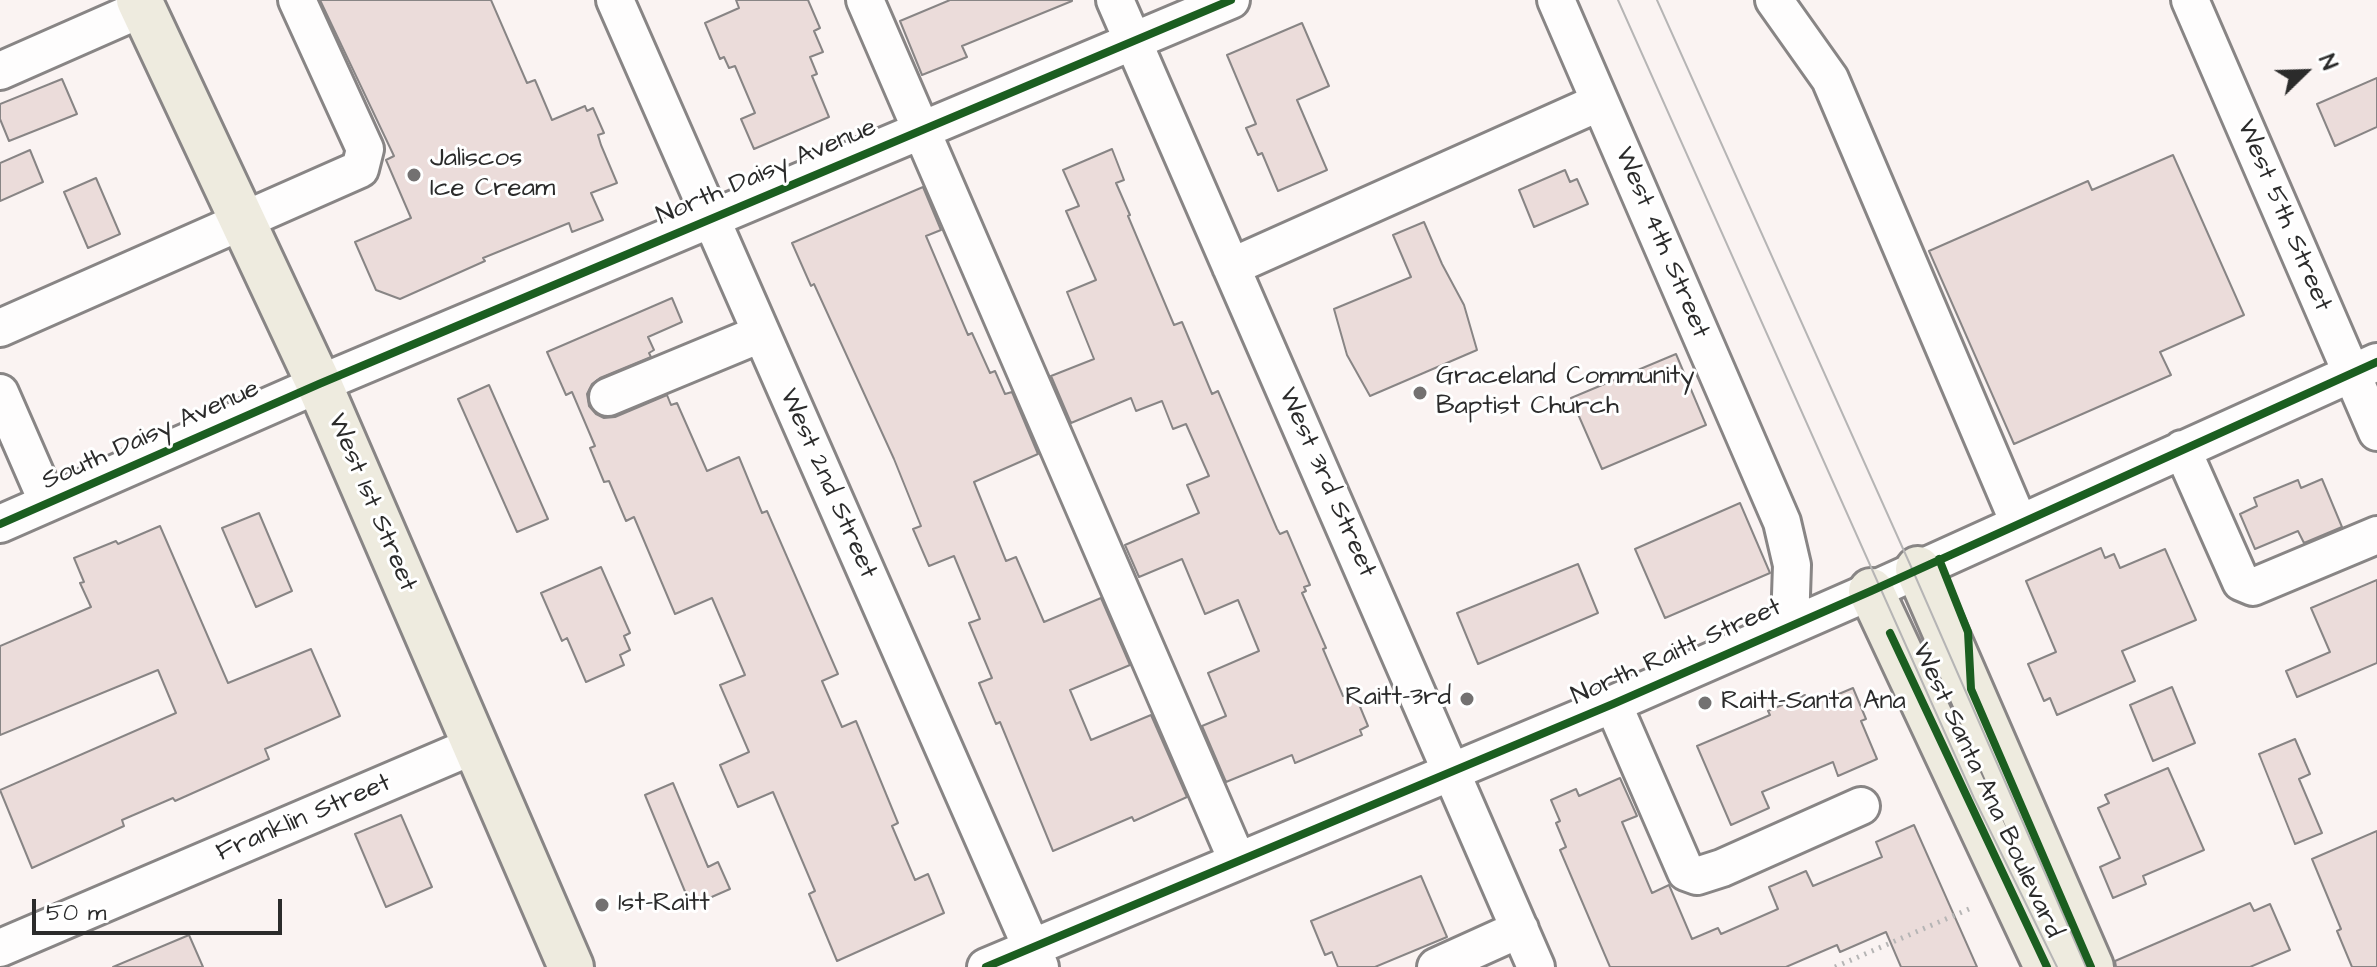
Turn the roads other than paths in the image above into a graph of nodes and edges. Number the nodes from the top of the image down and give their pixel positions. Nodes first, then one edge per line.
1 (297, 0) edge
2 (615, 0) edge
3 (865, 0) edge
4 (1115, 0) edge
5 (1231, 0) edge
6 (1556, 0) edge
7 (1774, 0) edge
8 (2190, 0) edge
9 (141, 4) edge
10 (1133, 41) junction
11 (0, 71) edge
12 (1600, 102) junction
13 (922, 130) junction
14 (710, 219) junction
15 (245, 222) junction
16 (1231, 267) junction
17 (0, 328) edge
18 (760, 334) junction
19 (2364, 367) edge
20 (319, 384) junction
21 (0, 393) edge
22 (608, 397) dead end
23 (2377, 432) edge
24 (2182, 449) junction
25 (48, 503) junction
26 (2019, 523) junction
27 (0, 524) edge
28 (2377, 535) edge
29 (1918, 569) junction
30 (1871, 591) junction
31 (1790, 625) junction
32 (1613, 704) junction
33 (475, 745) junction
34 (1452, 773) junction
35 (1861, 806) dead end
36 (1237, 860) junction
37 (1520, 929) junction
38 (0, 948) edge
39 (1036, 957) edge
40 (571, 967) edge
41 (986, 967) edge
42 (1436, 967) edge
43 (1536, 967) edge
44 (2047, 967) edge
45 (2091, 967) edge

1 - 15 street
2 - 14 street, West 2nd Street
3 - 13 street
4 - 10 street, West 3rd Street
5 - 10 street, North Daisy Avenue
6 - 12 street, West 4th Street
7 - 26 street
8 - 19 street, West 5th Street
9 - 11 street
9 - 15 main road, West 1st Street
10 - 13 street, North Daisy Avenue
10 - 16 street, West 3rd Street
12 - 16 street
12 - 31 street, West 4th Street
13 - 14 street, North Daisy Avenue
13 - 36 street
14 - 18 street, West 2nd Street
14 - 20 street, North Daisy Avenue
15 - 17 street
15 - 20 main road, West 1st Street
16 - 34 street, West 3rd Street
18 - 22 street
18 - 39 street, West 2nd Street
19 - 23 street, West 5th Street
19 - 24 street, North Raitt Street
20 - 25 street, South Daisy Avenue
20 - 33 main road, West 1st Street
21 - 25 street
24 - 26 street, North Raitt Street
24 - 28 street
25 - 27 street, South Daisy Avenue
26 - 29 street, North Raitt Street
29 - 30 street, North Raitt Street
29 - 45 main road, West Santa Ana Boulevard
30 - 31 street, North Raitt Street
30 - 44 main road, West Santa Ana Boulevard
31 - 32 street, North Raitt Street
32 - 34 street, North Raitt Street
32 - 35 street
33 - 38 street, Franklin Street
33 - 40 main road, West 1st Street
34 - 36 street, North Raitt Street
34 - 37 street, West 3rd Street
36 - 39 street, North Raitt Street
37 - 42 street
37 - 43 street, West 3rd Street
39 - 41 street, North Raitt Street

